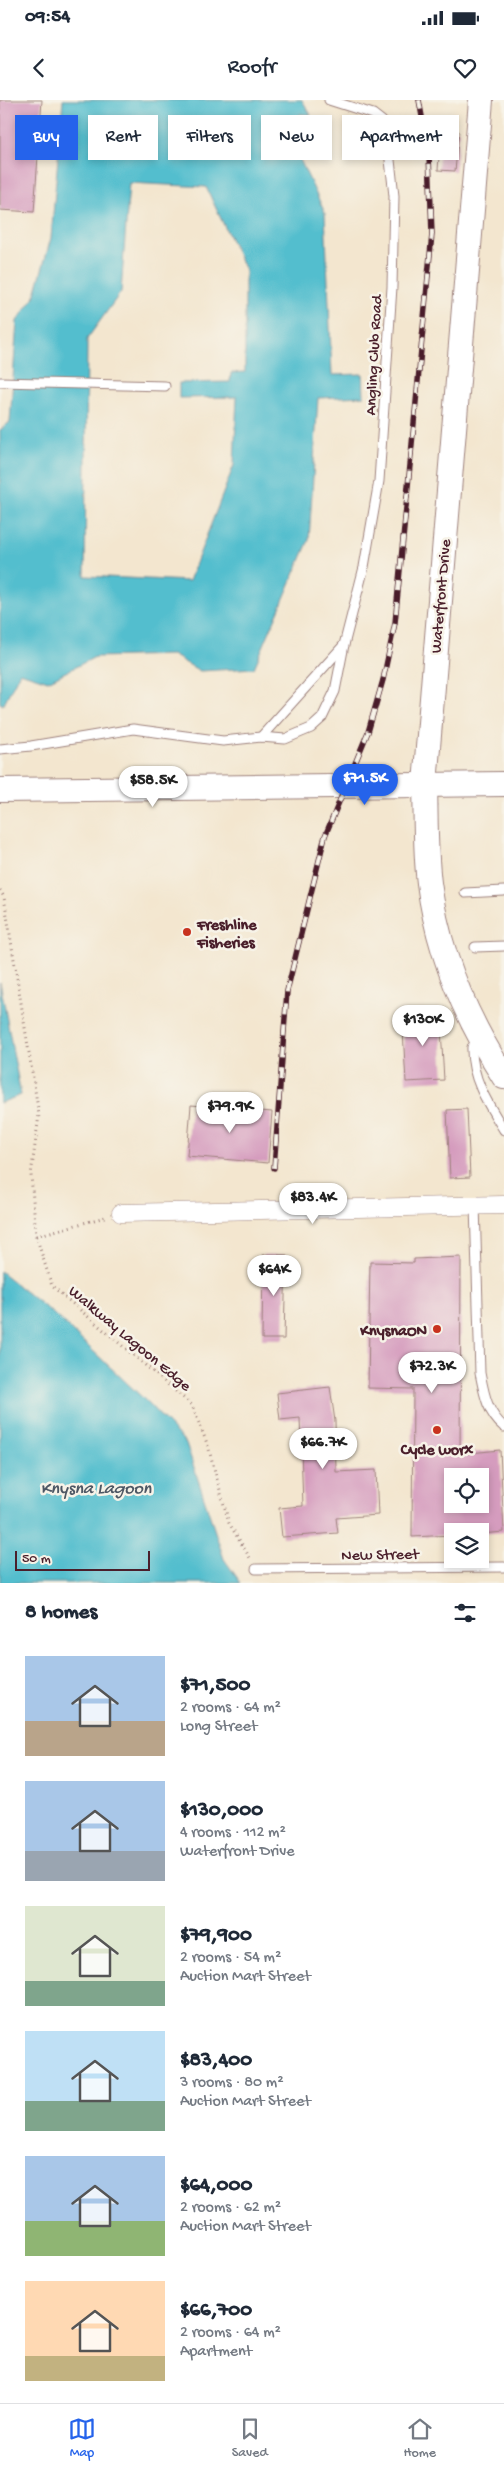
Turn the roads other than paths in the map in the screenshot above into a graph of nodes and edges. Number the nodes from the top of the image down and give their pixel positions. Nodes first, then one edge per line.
1 (329, 100) edge
2 (481, 100) edge
3 (0, 382) edge
4 (165, 386) dead end
5 (344, 645) junction
6 (261, 737) junction
7 (0, 749) edge
8 (425, 784) junction
9 (504, 784) edge
10 (0, 790) edge
11 (504, 891) edge
12 (465, 893) dead end
13 (504, 946) edge
14 (475, 947) dead end
15 (481, 1042) junction
16 (504, 1077) edge
17 (504, 1130) edge
18 (504, 1205) edge
19 (475, 1206) junction
20 (121, 1213) road end
21 (504, 1427) edge
22 (504, 1567) edge
23 (256, 1569) road end

1 - 5 lane, Angling Club Road
2 - 8 street, Waterfront Drive
3 - 4 lane
5 - 6 lane, Angling Club Road
5 - 6 lane, Angling Club Road
6 - 7 lane, Angling Club Road
8 - 9 street
8 - 10 street
8 - 15 street, Waterfront Drive
11 - 12 lane
13 - 14 lane
15 - 16 street, Waterfront Drive
15 - 17 lane
18 - 19 street
19 - 20 street
19 - 21 lane
22 - 23 lane, New Street

